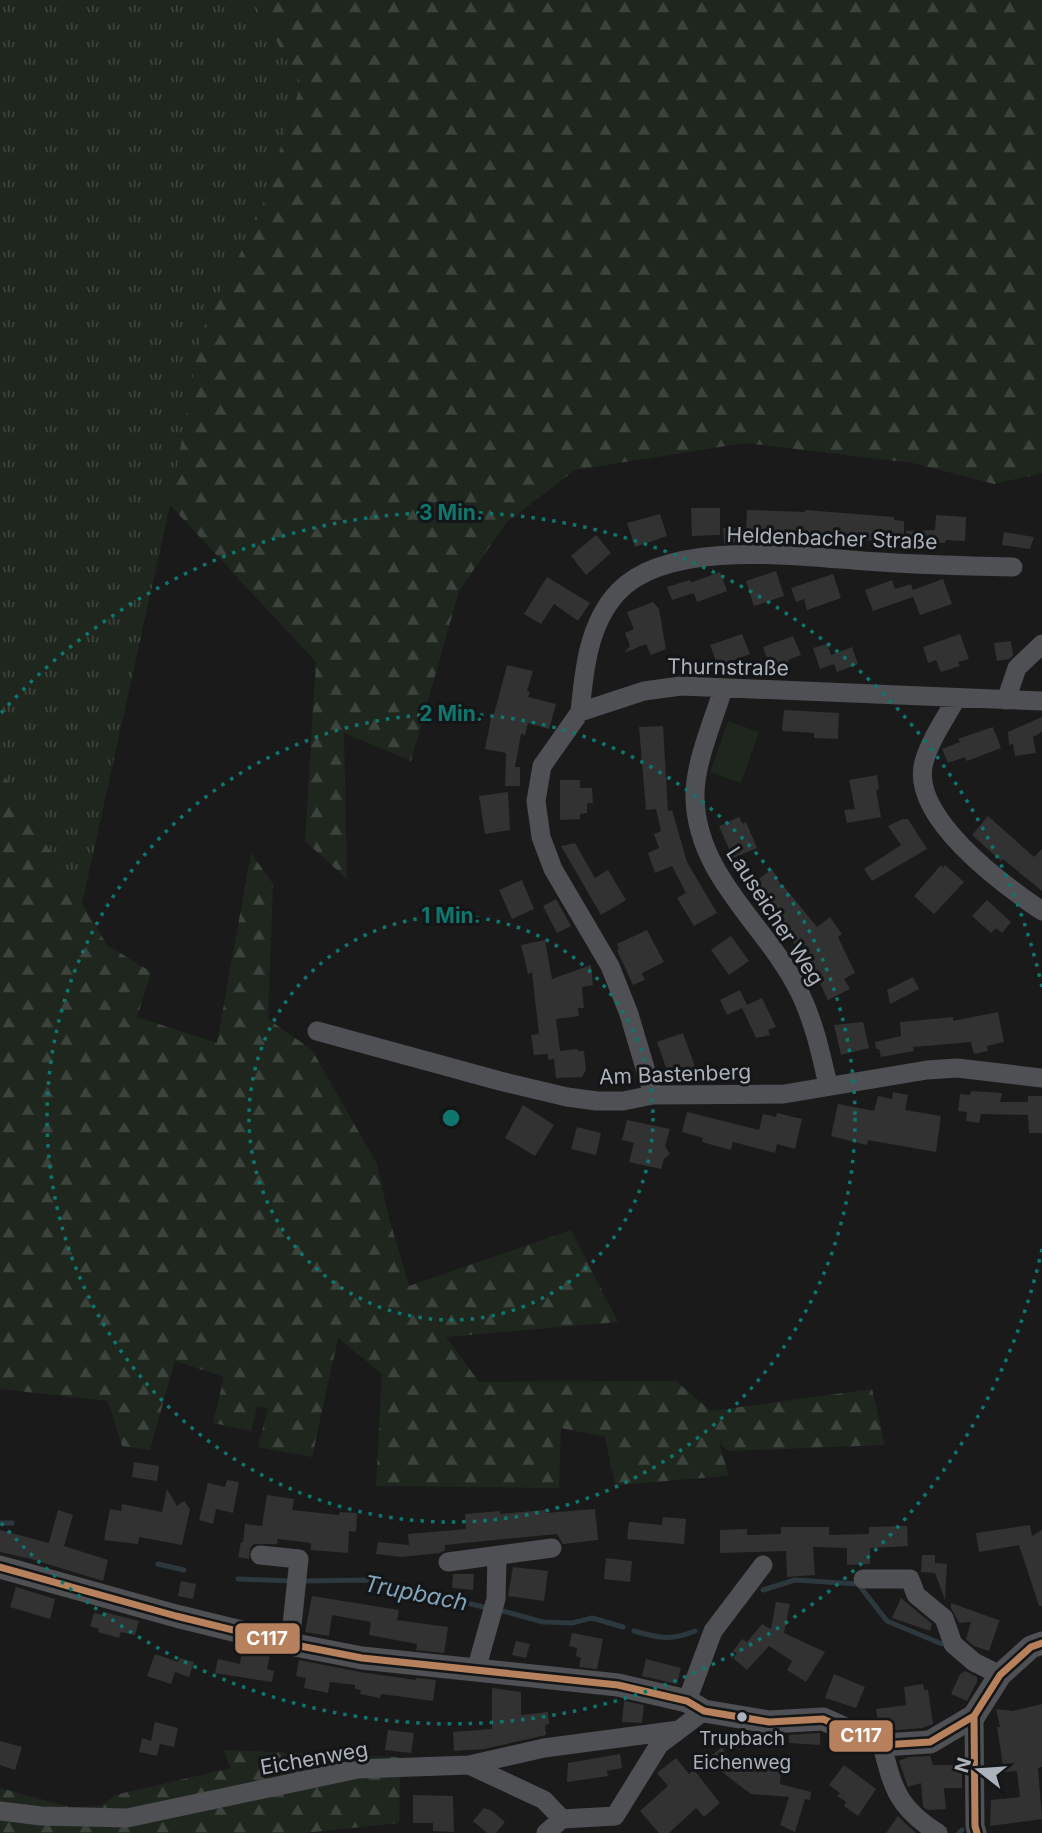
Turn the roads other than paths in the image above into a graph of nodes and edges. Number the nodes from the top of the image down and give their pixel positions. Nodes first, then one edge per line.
1 (1013, 567) dead end
2 (1042, 644) edge
3 (723, 689) junction
4 (1040, 698) edge
5 (956, 699) junction
6 (1006, 700) junction
7 (580, 712) junction
8 (1042, 911) edge
9 (317, 1031) dead end
10 (1042, 1078) edge
11 (828, 1085) junction
12 (653, 1095) junction
13 (552, 1548) dead end
14 (260, 1555) dead end
15 (497, 1557) junction
16 (449, 1562) dead end
17 (763, 1565) dead end
18 (0, 1567) edge
19 (863, 1579) dead end
20 (1042, 1643) edge
21 (290, 1644) junction
22 (476, 1670) junction
23 (1000, 1675) junction
24 (695, 1706) junction
25 (974, 1716) junction
26 (679, 1730) junction
27 (882, 1745) junction
28 (469, 1765) junction
29 (0, 1811) edge
30 (562, 1818) junction
31 (546, 1833) edge
32 (938, 1833) edge
33 (977, 1833) edge

1 - 7 street, Heldenbacher Straße
2 - 6 street
3 - 5 street, Thurnstraße
3 - 7 street, Thurnstraße
3 - 11 street, Lauseicher Weg
4 - 6 street, Thurnstraße
5 - 6 street, Thurnstraße
5 - 8 street
7 - 12 street
9 - 12 street, Am Bastenberg
10 - 11 street, Am Bastenberg
11 - 12 street, Am Bastenberg
13 - 15 street
14 - 21 street
15 - 16 street
15 - 22 street
17 - 24 street
18 - 21 street
19 - 23 street
20 - 23 street
21 - 22 street
22 - 24 street
23 - 25 street
24 - 26 street
24 - 27 street
25 - 27 street
25 - 33 street
26 - 28 street, Eichenweg
26 - 30 street
27 - 32 street
28 - 29 street, Eichenweg
28 - 30 street
30 - 31 street

